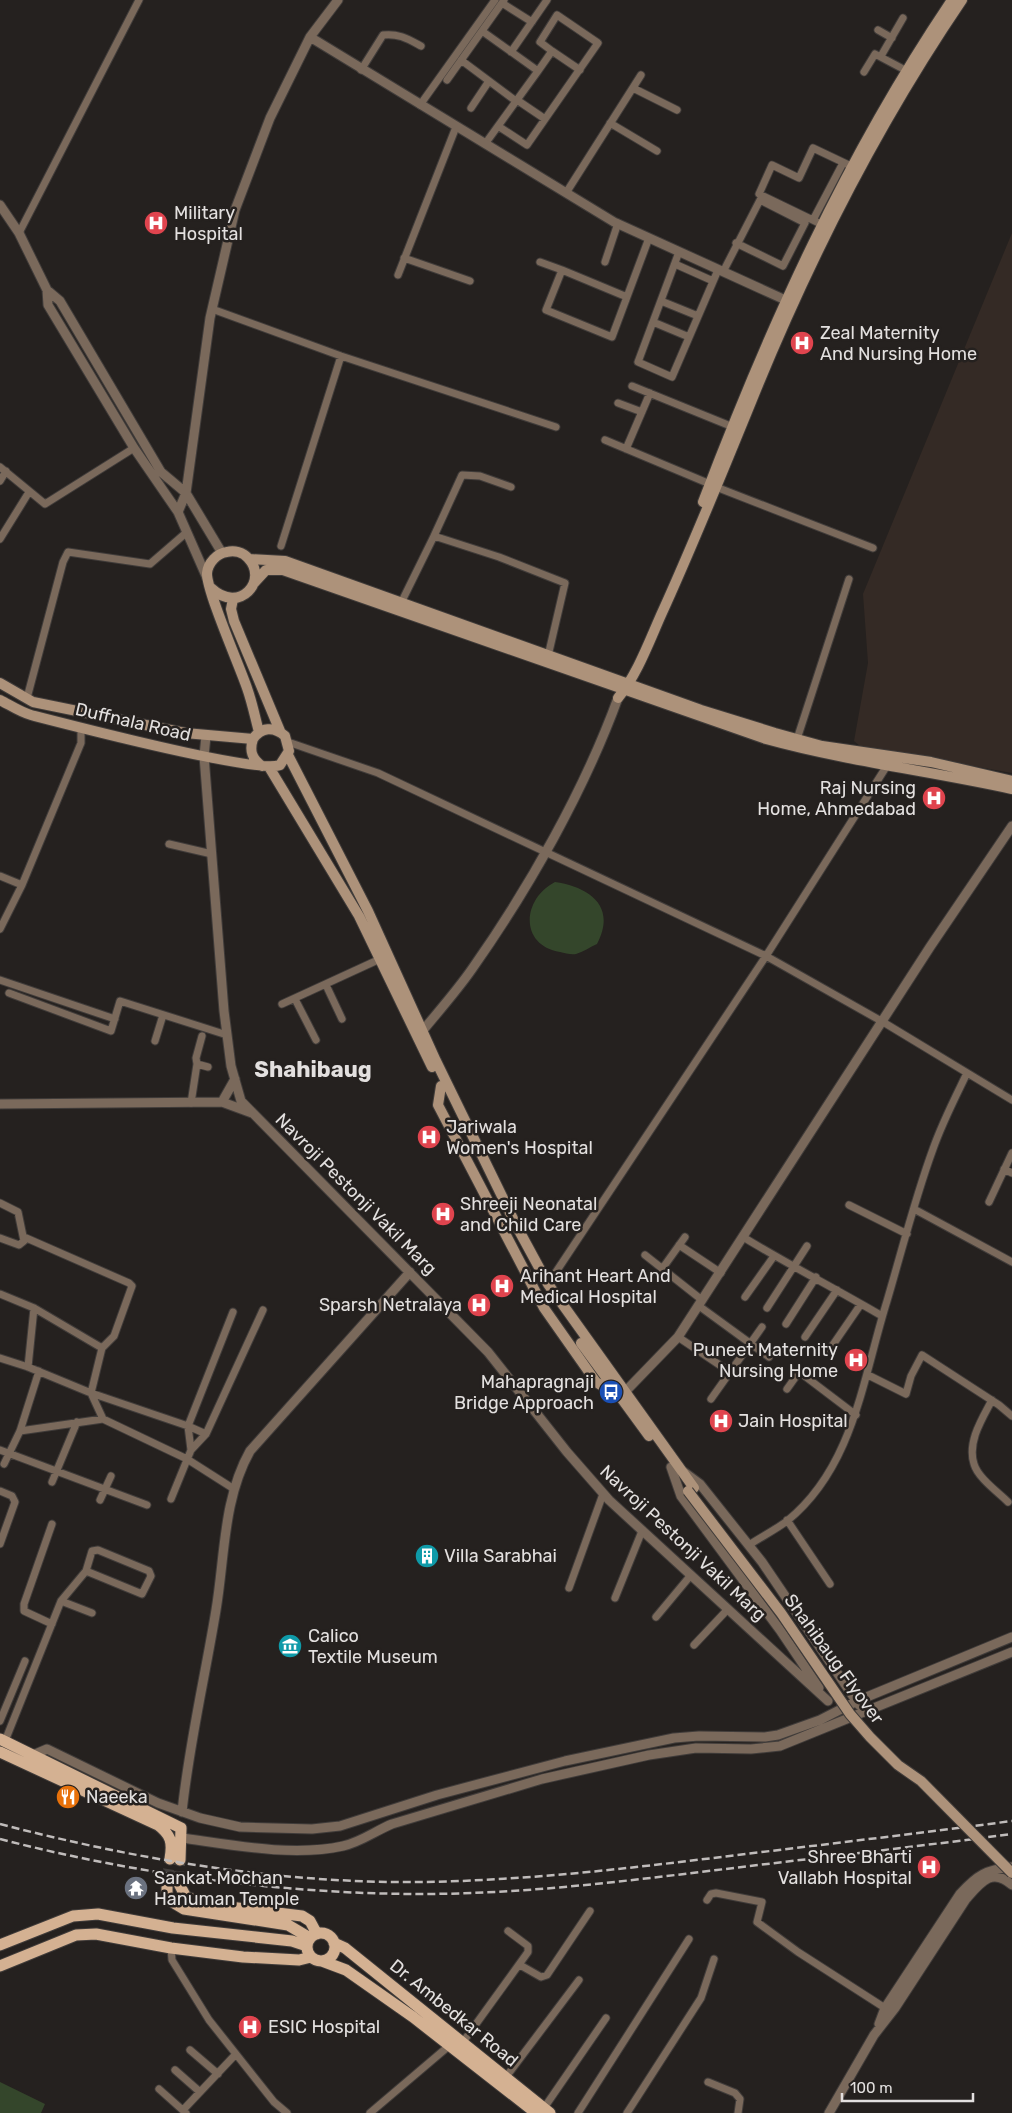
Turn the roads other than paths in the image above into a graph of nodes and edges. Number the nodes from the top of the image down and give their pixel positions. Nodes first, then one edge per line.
1 (139, 0) edge
2 (338, 0) edge
3 (547, 0) edge
4 (952, 0) edge
5 (962, 0) edge
6 (501, 1) edge
7 (903, 18) dead end
8 (532, 22) junction
9 (878, 30) dead end
10 (482, 31) junction
11 (310, 37) junction
12 (892, 38) junction
13 (421, 46) dead end
14 (552, 51) junction
15 (511, 52) junction
16 (881, 56) junction
17 (462, 60) junction
18 (361, 70) junction
19 (580, 70) junction
20 (538, 71) junction
21 (907, 71) junction
22 (864, 72) dead end
23 (641, 75) dead end
24 (447, 80) dead end
25 (489, 81) junction
26 (633, 88) junction
27 (517, 100) junction
28 (420, 105) junction
29 (471, 108) dead end
30 (677, 110) dead end
31 (545, 120) junction
32 (610, 123) junction
33 (498, 126) junction
34 (456, 127) junction
35 (485, 144) junction
36 (657, 151) dead end
37 (848, 165) junction
38 (566, 193) junction
39 (0, 205) edge
40 (817, 222) junction
41 (618, 223) junction
42 (19, 233) junction
43 (649, 238) junction
44 (736, 243) junction
45 (679, 252) junction
46 (404, 258) junction
47 (540, 262) dead end
48 (605, 262) dead end
49 (675, 264) junction
50 (562, 270) junction
51 (720, 271) junction
52 (398, 276) dead end
53 (713, 280) junction
54 (470, 281) dead end
55 (47, 290) junction
56 (627, 297) junction
57 (661, 301) junction
58 (788, 302) junction
59 (212, 309) junction
60 (698, 316) junction
61 (653, 322) junction
62 (690, 337) junction
63 (341, 356) junction
64 (632, 386) dead end
65 (650, 393) junction
66 (618, 403) dead end
67 (642, 412) junction
68 (556, 427) dead end
69 (733, 427) junction
70 (605, 440) dead end
71 (134, 448) junction
72 (626, 449) junction
73 (3, 469) edge
74 (0, 481) edge
75 (713, 485) junction
76 (511, 487) dead end
77 (29, 492) junction
78 (186, 492) junction
79 (178, 512) junction
80 (187, 532) junction
81 (434, 536) junction
82 (0, 539) edge
83 (281, 546) dead end
84 (873, 548) dead end
85 (222, 553) junction
86 (249, 559) junction
87 (849, 579) dead end
88 (254, 582) junction
89 (210, 584) junction
90 (242, 596) junction
91 (401, 603) junction
92 (548, 656) junction
93 (0, 683) edge
94 (622, 689) junction
95 (26, 698) junction
96 (0, 700) edge
97 (81, 727) junction
98 (280, 732) junction
99 (206, 736) junction
100 (256, 736) junction
101 (797, 739) junction
102 (288, 742) junction
103 (204, 756) junction
104 (288, 756) junction
105 (888, 764) junction
106 (265, 767) junction
107 (1012, 780) edge
108 (1012, 788) edge
109 (1012, 826) edge
110 (169, 844) dead end
111 (545, 853) junction
112 (212, 854) junction
113 (0, 876) edge
114 (22, 885) junction
115 (0, 929) edge
116 (766, 956) junction
117 (380, 959) junction
118 (0, 980) edge
119 (326, 984) junction
120 (9, 993) dead end
121 (294, 999) junction
122 (282, 1004) dead end
123 (163, 1015) junction
124 (342, 1019) dead end
125 (115, 1020) junction
126 (883, 1022) junction
127 (420, 1034) junction
128 (227, 1035) junction
129 (202, 1036) dead end
130 (316, 1040) dead end
131 (155, 1041) dead end
132 (197, 1064) junction
133 (208, 1067) dead end
134 (967, 1073) junction
135 (235, 1079) junction
136 (1012, 1100) edge
137 (222, 1102) junction
138 (191, 1103) junction
139 (0, 1104) edge
140 (254, 1114) junction
141 (1012, 1153) edge
142 (1004, 1170) junction
143 (1012, 1173) edge
144 (0, 1202) edge
145 (989, 1202) dead end
146 (849, 1205) dead end
147 (914, 1209) junction
148 (907, 1234) junction
149 (24, 1237) junction
150 (685, 1237) dead end
151 (743, 1237) junction
152 (0, 1238) edge
153 (679, 1245) junction
154 (807, 1246) dead end
155 (645, 1255) dead end
156 (774, 1256) junction
157 (1012, 1262) edge
158 (793, 1267) junction
159 (662, 1269) junction
160 (410, 1272) junction
161 (721, 1273) junction
162 (816, 1277) junction
163 (548, 1284) junction
164 (837, 1290) junction
165 (0, 1294) edge
166 (745, 1297) dead end
167 (700, 1303) junction
168 (862, 1304) junction
169 (34, 1308) junction
170 (767, 1308) dead end
171 (263, 1310) dead end
172 (233, 1312) dead end
173 (882, 1316) junction
174 (786, 1324) dead end
175 (762, 1327) dead end
176 (678, 1337) junction
177 (805, 1337) dead end
178 (750, 1344) junction
179 (102, 1348) junction
180 (828, 1352) dead end
181 (769, 1357) dead end
182 (0, 1359) edge
183 (28, 1366) junction
184 (39, 1371) junction
185 (730, 1372) junction
186 (868, 1375) junction
187 (787, 1389) dead end
188 (91, 1393) junction
189 (623, 1394) junction
190 (711, 1399) dead end
191 (992, 1400) junction
192 (856, 1415) junction
193 (1012, 1416) edge
194 (103, 1419) junction
195 (77, 1422) junction
196 (188, 1426) junction
197 (20, 1431) junction
198 (206, 1434) junction
199 (0, 1450) edge
200 (191, 1450) junction
201 (8, 1453) junction
202 (187, 1459) junction
203 (4, 1464) dead end
204 (674, 1467) junction
205 (55, 1471) junction
206 (111, 1476) dead end
207 (52, 1482) dead end
208 (104, 1489) junction
209 (234, 1489) junction
210 (691, 1490) junction
211 (0, 1491) edge
212 (604, 1494) junction
213 (171, 1499) dead end
214 (100, 1500) dead end
215 (1008, 1502) dead end
216 (147, 1505) dead end
217 (787, 1520) junction
218 (52, 1524) dead end
219 (642, 1531) junction
220 (0, 1544) edge
221 (749, 1545) junction
222 (86, 1570) junction
223 (691, 1575) junction
224 (830, 1584) dead end
225 (569, 1588) dead end
226 (615, 1598) dead end
227 (61, 1601) junction
228 (728, 1609) junction
229 (92, 1613) dead end
230 (656, 1617) dead end
231 (52, 1624) junction
232 (1012, 1637) edge
233 (694, 1646) dead end
234 (1012, 1652) edge
235 (25, 1661) dead end
236 (828, 1701) junction
237 (857, 1701) junction
238 (863, 1711) junction
239 (835, 1712) junction
240 (0, 1721) edge
241 (841, 1721) junction
242 (2, 1744) edge
243 (31, 1759) junction
244 (54, 1771) junction
245 (182, 1812) junction
246 (358, 1822) junction
247 (182, 1838) junction
248 (363, 1838) junction
249 (1012, 1866) edge
250 (1012, 1873) edge
251 (172, 1881) tunnel mouth
252 (1012, 1885) edge
253 (708, 1900) dead end
254 (590, 1911) dead end
255 (508, 1932) dead end
256 (689, 1939) dead end
257 (334, 1943) junction
258 (311, 1944) junction
259 (0, 1945) edge
260 (171, 1948) junction
261 (714, 1959) dead end
262 (322, 1961) junction
263 (520, 1965) junction
264 (0, 1966) edge
265 (579, 1980) dead end
266 (885, 2008) junction
267 (606, 2018) dead end
268 (874, 2035) junction
269 (462, 2042) junction
270 (450, 2045) junction
271 (190, 2050) dead end
272 (235, 2055) junction
273 (175, 2070) dead end
274 (218, 2074) junction
275 (506, 2077) junction
276 (708, 2082) dead end
277 (159, 2089) dead end
278 (200, 2092) junction
279 (543, 2111) edge
280 (185, 2112) edge
281 (287, 2113) edge
282 (370, 2113) edge
283 (578, 2113) edge
284 (627, 2113) edge
285 (738, 2113) edge
286 (829, 2113) edge

1 - 42 street
2 - 11 street
3 - 8 street
4 - 21 main road
5 - 58 main road
6 - 8 street
6 - 10 street
6 - 28 street
7 - 12 street
8 - 15 street
9 - 12 street
10 - 15 street
10 - 17 street
11 - 18 street
11 - 59 street
12 - 16 street
13 - 18 street
14 - 19 street
14 - 19 street
14 - 20 street
15 - 20 street
16 - 21 street
16 - 22 street
17 - 24 street
17 - 25 street
18 - 28 street
19 - 31 street
20 - 27 street
21 - 37 main road
23 - 26 street
25 - 27 street
25 - 29 street
26 - 30 street
26 - 32 street
27 - 31 street
27 - 33 street
28 - 34 street
31 - 33 street
32 - 36 street
32 - 38 street
33 - 35 street
34 - 35 street
34 - 46 street
35 - 38 street
37 - 40 main road
37 - 40 street
38 - 41 street
39 - 42 street
40 - 58 main road
41 - 43 street
41 - 48 street
42 - 55 street
43 - 45 street
43 - 56 street
44 - 44 street
44 - 51 street
45 - 49 street
45 - 51 street
46 - 52 street
46 - 54 street
47 - 50 street
49 - 53 street
49 - 57 street
50 - 56 street
50 - 56 street
51 - 53 street
51 - 58 street
53 - 60 street
55 - 71 street
55 - 78 street
57 - 60 street
57 - 61 street
58 - 69 main road
58 - 75 main road
59 - 63 street
59 - 78 street
60 - 62 street
61 - 62 street
61 - 62 street
63 - 68 street
63 - 83 street
64 - 65 street
65 - 67 street
65 - 69 street
66 - 67 street
67 - 72 street
69 - 75 main road
70 - 72 street
71 - 77 street
71 - 79 street
72 - 75 street
73 - 74 street
73 - 77 street
75 - 84 street
75 - 94 main road
76 - 81 street
77 - 82 street
78 - 79 street
78 - 85 street
79 - 80 street
80 - 89 street
80 - 95 street
81 - 91 street
81 - 92 street
85 - 86 main road
85 - 89 main road
86 - 88 main road
86 - 91 main road
87 - 101 street
88 - 90 main road
88 - 94 main road
89 - 90 main road
89 - 100 main road
90 - 98 main road
91 - 92 main road
92 - 94 main road
93 - 95 main road
94 - 101 main road
94 - 105 main road
94 - 111 street
95 - 99 main road
96 - 97 main road, Duffnala Road
97 - 103 main road, Duffnala Road
97 - 114 street
98 - 100 main road
98 - 102 main road
99 - 100 main road
99 - 103 street, Navroji Pestonji Vakil Marg
100 - 106 main road
101 - 107 main road
102 - 104 main road
102 - 111 street
103 - 106 main road, Duffnala Road
103 - 112 street, Navroji Pestonji Vakil Marg
104 - 106 main road
104 - 127 main road
105 - 108 main road
105 - 116 street
106 - 117 main road
109 - 126 street
110 - 112 street
111 - 116 street
111 - 127 street
112 - 128 street, Navroji Pestonji Vakil Marg
113 - 114 street
114 - 115 street
116 - 126 street
116 - 163 street
117 - 119 street
117 - 127 main road
118 - 125 street
119 - 121 street
119 - 124 street
120 - 125 street
121 - 122 street
121 - 130 street
123 - 125 street
123 - 128 street
123 - 131 street
126 - 134 street
126 - 151 street
127 - 163 main road
127 - 189 main road
128 - 135 street, Navroji Pestonji Vakil Marg
129 - 132 street
132 - 133 street
132 - 138 street
134 - 136 street
134 - 147 street
135 - 137 street
135 - 140 street, Navroji Pestonji Vakil Marg
137 - 138 street
137 - 140 street
138 - 139 street
140 - 160 street, Navroji Pestonji Vakil Marg
141 - 142 street
142 - 143 street
142 - 145 street
144 - 149 street
146 - 148 street
147 - 148 street
147 - 157 street
148 - 173 street
149 - 152 street
149 - 179 street
150 - 153 street
151 - 156 street
151 - 161 street
153 - 159 street
153 - 161 street
154 - 158 street
155 - 159 street
156 - 158 street
156 - 166 street
158 - 162 street
158 - 170 street
159 - 167 street
160 - 209 street
160 - 212 street, Navroji Pestonji Vakil Marg
161 - 167 street
162 - 164 street
162 - 174 street
163 - 189 main road
164 - 168 street
164 - 177 street
165 - 169 street
167 - 176 street
167 - 178 street
168 - 173 street
168 - 180 street
169 - 179 street
169 - 183 street
171 - 198 street
172 - 196 street
173 - 186 street
175 - 178 street
176 - 185 street
176 - 189 street
178 - 181 street
178 - 185 street
179 - 188 street
182 - 183 street
183 - 184 street
184 - 188 street
184 - 197 street
185 - 190 street
186 - 191 street
186 - 192 street
187 - 192 street
188 - 194 street
188 - 196 street
189 - 204 main road, Shahibaug Flyover
191 - 193 street
191 - 215 street
192 - 217 street
194 - 195 street
194 - 202 street
195 - 197 street
195 - 205 street
196 - 198 street
196 - 200 street
197 - 201 street
198 - 200 street
199 - 201 street
200 - 202 street
201 - 203 street
201 - 205 street
202 - 209 street
202 - 213 street
204 - 210 main road, Shahibaug Flyover
204 - 221 street
204 - 236 street
205 - 207 street
205 - 208 street
206 - 208 street
208 - 214 street
208 - 216 street
209 - 245 street
210 - 249 main road, Shahibaug Flyover
210 - 250 main road, Shahibaug Flyover, bridge
211 - 220 street
212 - 219 street, Navroji Pestonji Vakil Marg
212 - 225 street
217 - 221 street
217 - 224 street
218 - 231 street
219 - 223 street, Navroji Pestonji Vakil Marg
219 - 226 street
221 - 237 street
222 - 222 street
222 - 227 street
223 - 228 street, Navroji Pestonji Vakil Marg
223 - 230 street
227 - 229 street
227 - 231 street
228 - 233 street
228 - 236 street, Navroji Pestonji Vakil Marg
231 - 242 street
232 - 237 street
234 - 238 street
235 - 240 street
236 - 239 street
237 - 238 street
237 - 239 street
238 - 241 street
239 - 241 street
239 - 246 street
241 - 248 street
242 - 243 main road
243 - 244 main road
243 - 245 street
244 - 247 main road
244 - 247 main road
245 - 246 street
246 - 248 street
247 - 248 street
249 - 266 street
251 - 258 main road
252 - 268 street
253 - 266 street
254 - 263 street
255 - 263 street
256 - 283 street
257 - 258 main road, Dr. Ambedkar Road
257 - 262 main road
257 - 269 main road, Dr. Ambedkar Road
258 - 259 main road
258 - 260 main road
258 - 262 main road, Dr. Ambedkar Road
260 - 264 main road
260 - 272 street
261 - 284 street
262 - 270 main road, Dr. Ambedkar Road
263 - 269 street
265 - 275 street
266 - 268 street
267 - 279 street
268 - 286 street
269 - 275 main road, Dr. Ambedkar Road
270 - 279 main road, Dr. Ambedkar Road
270 - 282 street
271 - 274 street
272 - 274 street
272 - 281 street
273 - 278 street
274 - 278 street
275 - 279 main road, Dr. Ambedkar Road
276 - 285 street
277 - 280 street
278 - 280 street

